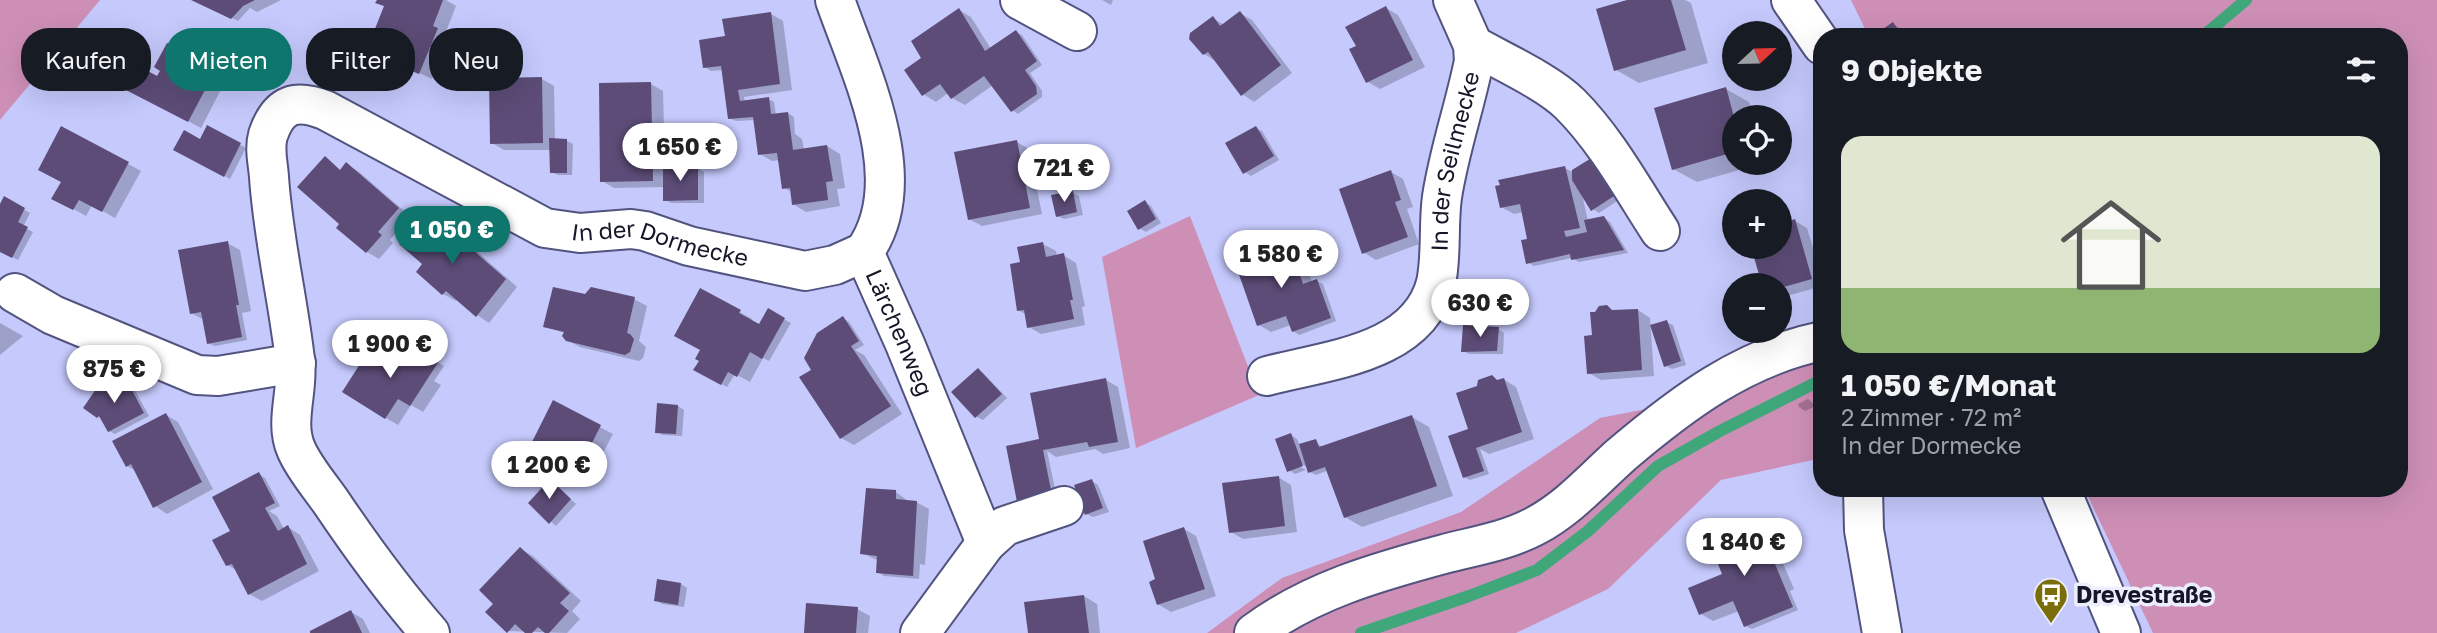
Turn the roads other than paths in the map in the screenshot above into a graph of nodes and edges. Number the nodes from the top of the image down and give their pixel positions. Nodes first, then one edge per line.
1 (835, 0) edge
2 (1020, 0) edge
3 (1453, 0) edge
4 (1791, 0) edge
5 (1077, 31) dead end
6 (1813, 32) edge
7 (1473, 45) junction
8 (1660, 231) dead end
9 (864, 252) junction
10 (15, 293) dead end
11 (1813, 343) edge
12 (296, 363) junction
13 (1268, 376) dead end
14 (1863, 497) edge
15 (2064, 497) edge
16 (1064, 506) dead end
17 (986, 543) junction
18 (430, 633) edge
19 (920, 633) edge
20 (1254, 633) edge
21 (1882, 633) edge
22 (2121, 633) edge

1 - 9 street, Lärchenweg
2 - 5 street
3 - 7 street, In der Seilmecke
4 - 6 street
7 - 8 street, In der Seilmecke
7 - 13 street, In der Seilmecke
9 - 12 street, In der Dormecke
9 - 17 street, Lärchenweg
10 - 12 street
11 - 20 street
12 - 18 street, In der Dormecke
14 - 21 street
15 - 22 street
16 - 17 street
17 - 19 street

